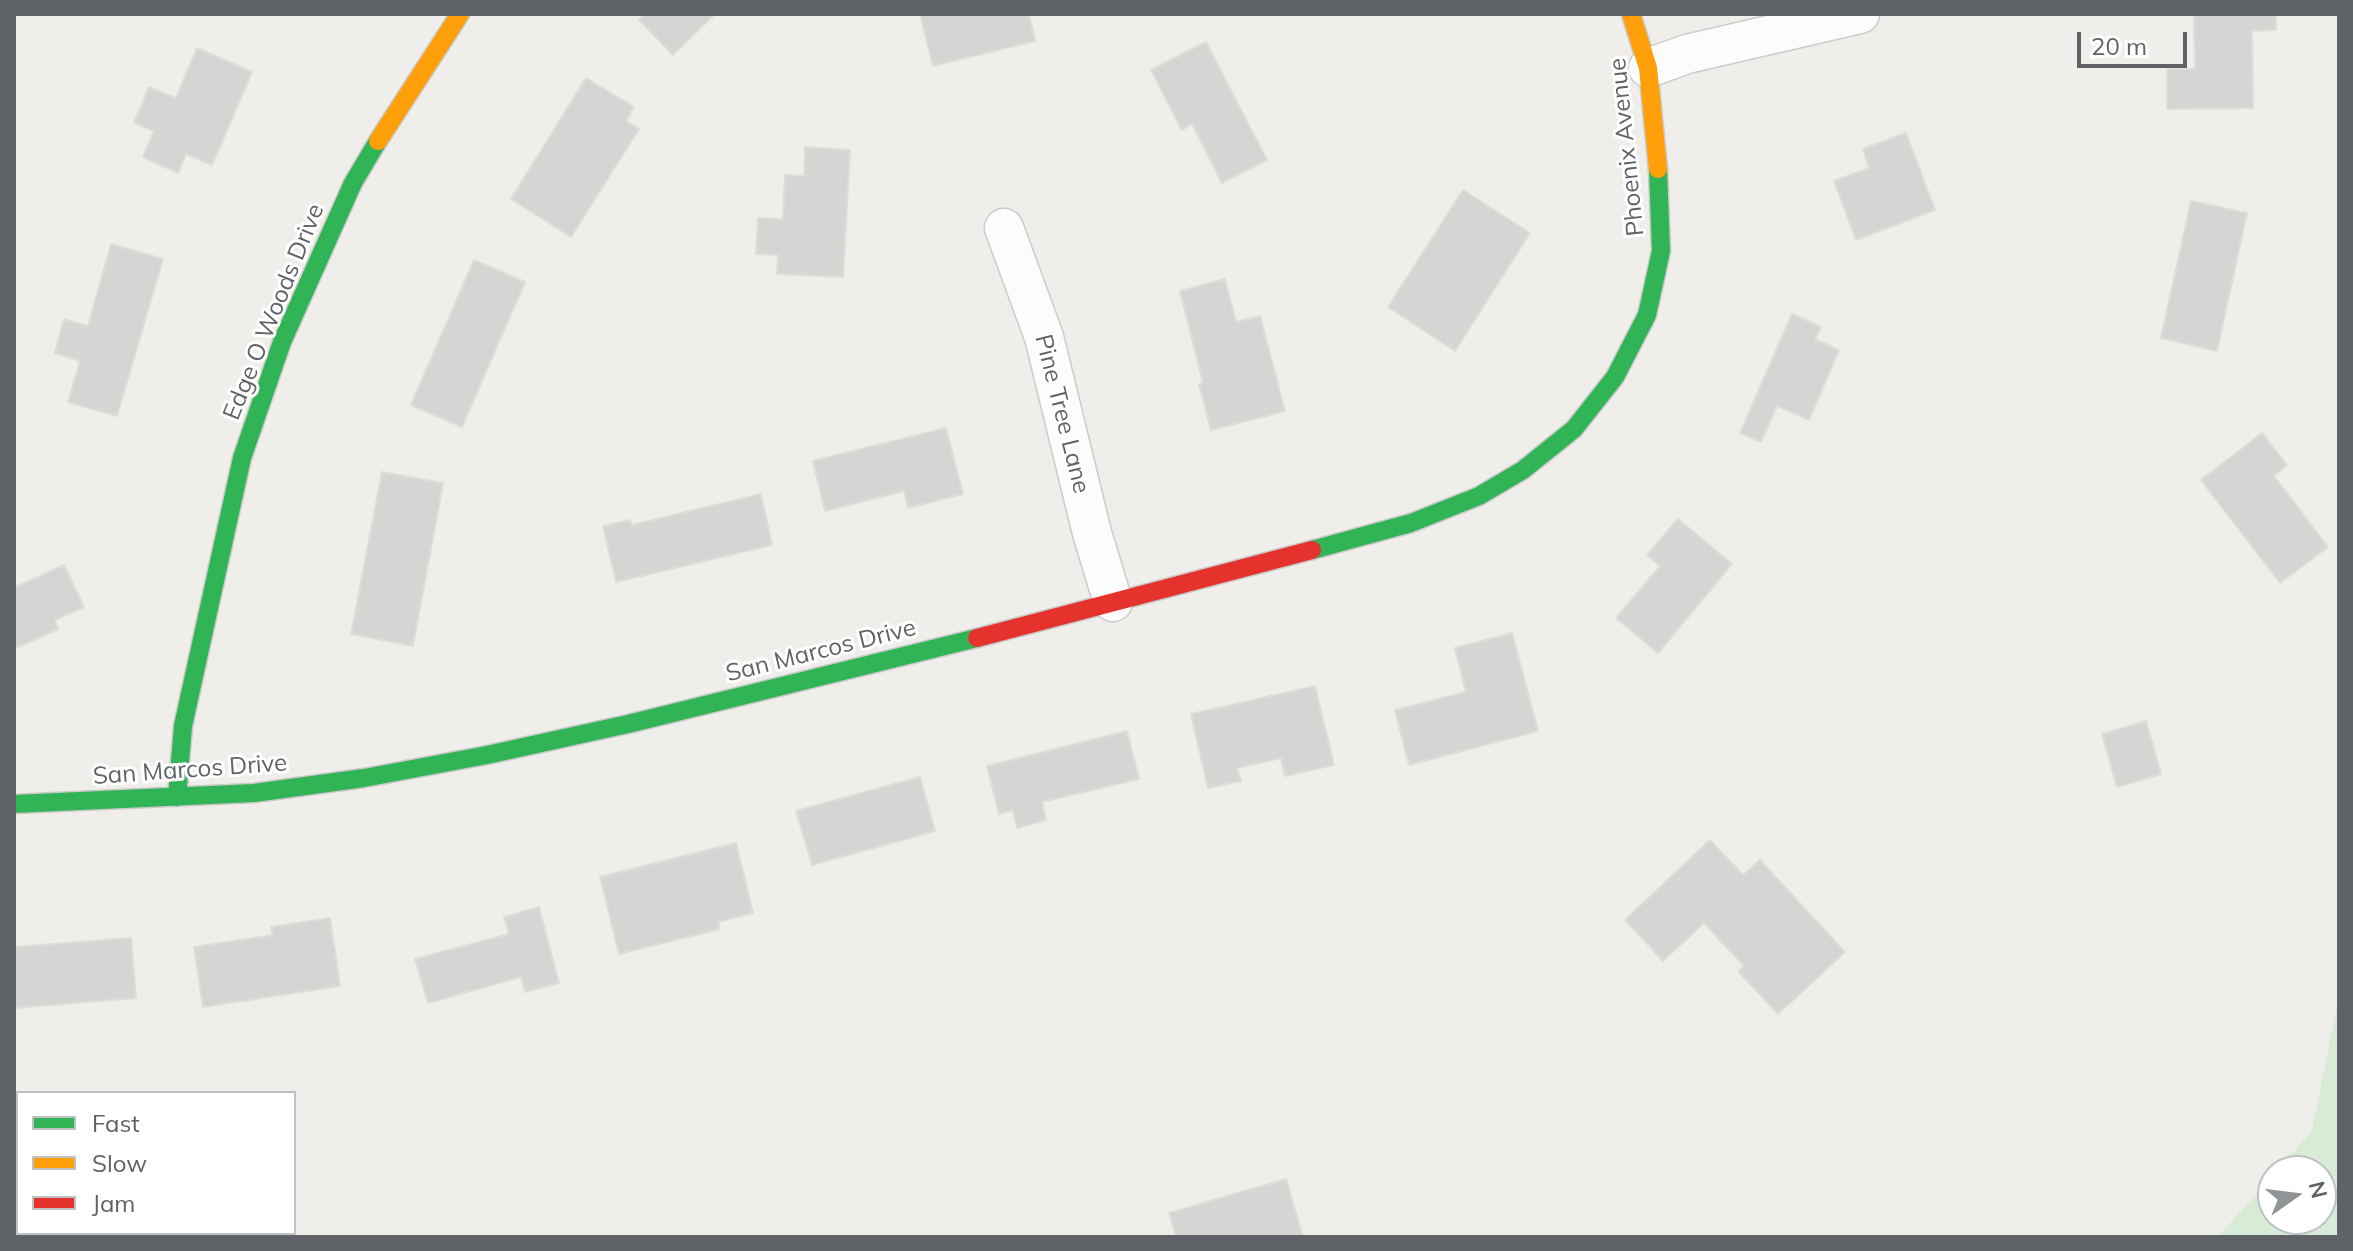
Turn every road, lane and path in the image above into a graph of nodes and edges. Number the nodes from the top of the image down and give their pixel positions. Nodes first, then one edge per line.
1 (460, 14) edge
2 (1631, 14) edge
3 (1860, 14) edge
4 (1648, 68) junction
5 (1004, 228) dead end
6 (1595, 403) joint
7 (1113, 602) junction
8 (177, 797) junction
9 (14, 804) edge

1 - 8 street, Edge O Woods Drive
2 - 4 street, Phoenix Avenue
3 - 4 street
4 - 6 street, Phoenix Avenue
5 - 7 street, Pine Tree Lane
6 - 7 street, San Marcos Drive
7 - 8 street, San Marcos Drive
8 - 9 street, San Marcos Drive

